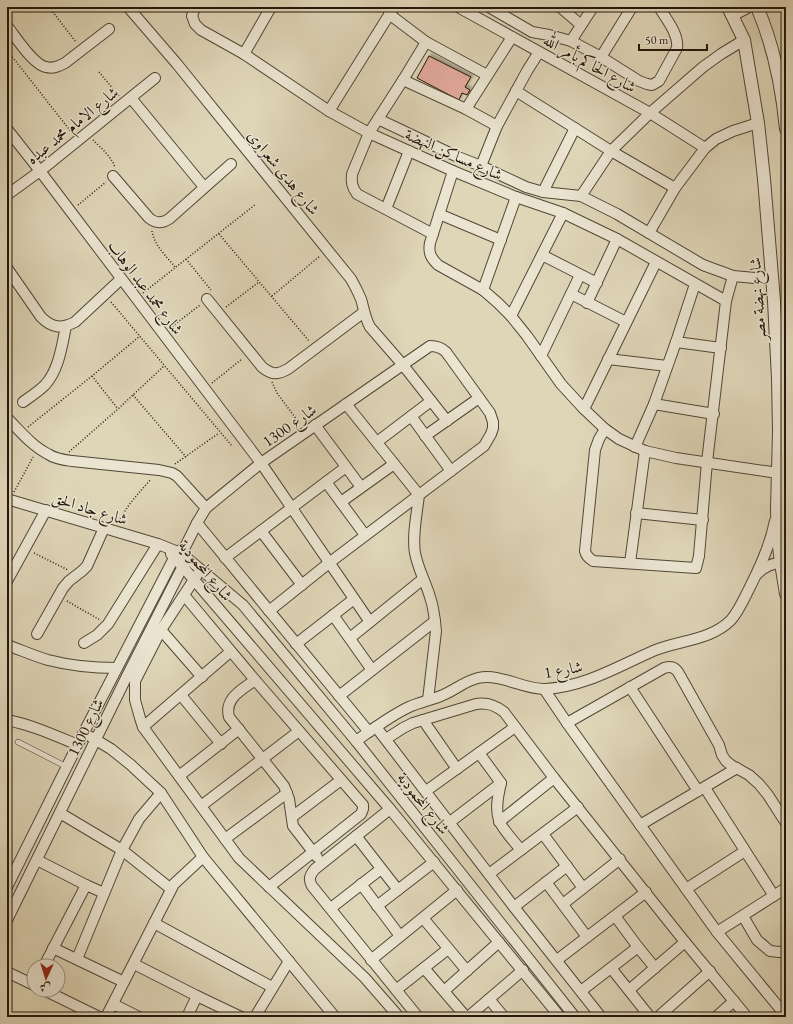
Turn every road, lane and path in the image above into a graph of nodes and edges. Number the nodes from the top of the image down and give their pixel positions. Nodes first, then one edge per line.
1 (49, 7) edge
2 (128, 7) edge
3 (195, 7) edge
4 (271, 7) edge
5 (458, 7) edge
6 (489, 7) edge
7 (560, 7) edge
8 (593, 7) edge
9 (632, 7) edge
10 (659, 7) edge
11 (747, 7) edge
12 (757, 7) edge
13 (392, 11) edge
14 (730, 11) edge
15 (581, 25) junction
16 (7, 26) edge
17 (109, 29) dead end
18 (512, 37) junction
19 (744, 40) junction
20 (570, 41) junction
21 (426, 42) junction
22 (82, 50) junction
23 (539, 52) junction
24 (7, 54) edge
25 (244, 54) junction
26 (601, 56) junction
27 (99, 72) dead end
28 (487, 75) junction
29 (155, 78) dead end
30 (403, 80) junction
31 (516, 91) junction
32 (128, 100) junction
33 (466, 109) junction
34 (329, 111) junction
35 (650, 113) junction
36 (378, 118) junction
37 (758, 123) junction
38 (497, 126) junction
39 (575, 128) junction
40 (7, 129) edge
41 (786, 129) edge
42 (87, 133) junction
43 (369, 133) junction
44 (78, 141) junction
45 (705, 148) junction
46 (409, 151) junction
47 (611, 151) junction
48 (231, 164) dead end
49 (481, 166) junction
50 (40, 171) junction
51 (453, 171) junction
52 (113, 176) junction
53 (204, 187) junction
54 (675, 188) junction
55 (543, 192) junction
56 (7, 195) edge
57 (581, 196) junction
58 (516, 197) junction
59 (256, 204) dead end
60 (386, 209) junction
61 (71, 211) junction
62 (563, 213) junction
63 (439, 214) junction
64 (153, 221) junction
65 (649, 233) junction
66 (219, 234) junction
67 (433, 234) junction
68 (617, 239) junction
69 (501, 240) junction
70 (327, 249) junction
71 (542, 255) junction
72 (186, 259) junction
73 (656, 262) junction
74 (175, 267) junction
75 (7, 268) edge
76 (580, 275) junction
77 (733, 276) junction
78 (772, 277) junction
79 (122, 279) junction
80 (259, 282) junction
81 (597, 283) junction
82 (695, 284) junction
83 (483, 290) junction
84 (104, 294) junction
85 (571, 294) junction
86 (272, 296) junction
87 (136, 298) junction
88 (207, 299) junction
89 (726, 302) junction
90 (587, 303) junction
91 (364, 312) junction
92 (218, 313) junction
93 (511, 316) junction
94 (626, 322) junction
95 (66, 326) junction
96 (163, 334) junction
97 (140, 336) junction
98 (676, 342) junction
99 (316, 348) junction
100 (721, 348) junction
101 (250, 352) junction
102 (541, 356) junction
103 (608, 360) junction
104 (403, 364) junction
105 (164, 366) junction
106 (667, 366) junction
107 (270, 373) junction
108 (92, 376) junction
109 (205, 389) junction
110 (133, 396) junction
111 (479, 398) junction
112 (431, 401) junction
113 (23, 402) dead end
114 (346, 404) junction
115 (654, 404) junction
116 (118, 409) junction
117 (584, 409) junction
118 (714, 414) junction
119 (411, 416) junction
120 (7, 418) edge
121 (447, 421) junction
122 (315, 425) junction
123 (605, 429) junction
124 (21, 432) junction
125 (220, 432) junction
126 (306, 432) junction
127 (425, 436) junction
128 (377, 442) junction
129 (232, 446) dead end
130 (635, 447) junction
131 (38, 448) junction
132 (645, 451) junction
133 (186, 457) junction
134 (60, 459) junction
135 (707, 462) junction
136 (261, 463) junction
137 (394, 464) junction
138 (346, 467) junction
139 (162, 471) junction
140 (451, 471) junction
141 (778, 473) junction
142 (326, 482) junction
143 (361, 487) junction
144 (420, 495) junction
145 (8, 499) edge
146 (340, 502) junction
147 (206, 508) junction
148 (292, 508) junction
149 (777, 509) junction
150 (46, 510) junction
151 (636, 513) junction
152 (703, 520) junction
153 (197, 523) junction
154 (104, 528) junction
155 (115, 531) junction
156 (261, 531) junction
157 (365, 536) junction
158 (161, 546) junction
159 (25, 548) junction
160 (182, 557) junction
161 (225, 558) junction
162 (783, 562) edge
163 (329, 563) junction
164 (630, 563) junction
165 (201, 569) junction
166 (76, 575) junction
167 (755, 577) junction
168 (423, 579) junction
169 (194, 580) junction
170 (7, 581) edge
171 (302, 584) junction
172 (786, 594) edge
173 (184, 595) junction
174 (58, 596) junction
175 (354, 599) junction
176 (269, 611) junction
177 (333, 615) junction
178 (435, 621) junction
179 (370, 622) junction
180 (108, 624) junction
181 (161, 630) junction
182 (37, 634) dead end
183 (350, 638) junction
184 (84, 643) dead end
185 (296, 644) junction
186 (7, 645) edge
187 (230, 652) junction
188 (117, 668) junction
189 (372, 670) junction
190 (202, 677) junction
191 (255, 680) junction
192 (630, 687) junction
193 (544, 689) junction
194 (181, 695) junction
195 (339, 696) junction
196 (428, 700) junction
197 (7, 720) edge
198 (423, 720) junction
199 (567, 723) junction
200 (144, 727) junction
201 (515, 727) junction
202 (239, 729) junction
203 (372, 729) junction
204 (299, 731) junction
205 (83, 734) junction
206 (386, 739) junction
207 (96, 740) junction
208 (356, 741) junction
209 (18, 742) dead end
210 (221, 744) junction
211 (78, 745) junction
212 (479, 753) junction
213 (262, 759) junction
214 (67, 767) junction
215 (737, 768) junction
216 (457, 769) junction
217 (179, 776) junction
218 (554, 778) junction
219 (341, 780) junction
220 (501, 783) junction
221 (701, 789) junction
222 (426, 791) junction
223 (160, 793) junction
224 (287, 793) junction
225 (201, 806) junction
226 (578, 807) junction
227 (390, 808) junction
228 (60, 813) junction
229 (414, 814) junction
230 (292, 817) junction
231 (450, 822) junction
232 (499, 822) junction
233 (786, 823) edge
234 (403, 824) junction
235 (640, 825) junction
236 (543, 834) junction
237 (356, 836) junction
238 (225, 839) junction
239 (122, 850) junction
240 (521, 850) junction
241 (745, 851) junction
242 (313, 852) junction
243 (203, 856) junction
244 (620, 859) junction
245 (37, 860) junction
246 (434, 862) junction
247 (322, 864) junction
248 (567, 866) junction
249 (381, 869) junction
250 (489, 874) junction
251 (546, 882) junction
252 (361, 884) junction
253 (86, 885) junction
254 (7, 887) edge
255 (269, 887) junction
256 (583, 888) junction
257 (786, 888) edge
258 (171, 889) junction
259 (686, 889) junction
260 (398, 890) junction
261 (457, 890) junction
262 (646, 892) junction
263 (104, 893) junction
264 (774, 896) junction
265 (563, 904) junction
266 (377, 906) junction
267 (514, 907) junction
268 (331, 908) junction
269 (615, 916) junction
270 (743, 916) junction
271 (423, 918) junction
272 (7, 920) edge
273 (154, 923) junction
274 (717, 932) junction
275 (400, 936) junction
276 (587, 937) junction
277 (499, 942) junction
278 (685, 942) junction
279 (638, 947) junction
280 (53, 948) junction
281 (448, 949) junction
282 (786, 951) edge
283 (48, 958) edge
284 (77, 959) junction
285 (372, 960) junction
286 (557, 960) junction
287 (289, 961) junction
288 (134, 964) junction
289 (424, 968) junction
290 (611, 968) junction
291 (655, 968) junction
292 (523, 970) junction
293 (467, 971) junction
294 (7, 972) edge
295 (710, 972) junction
296 (26, 981) edge
297 (124, 982) junction
298 (272, 987) junction
299 (396, 990) junction
300 (629, 990) junction
301 (444, 991) junction
302 (581, 991) junction
303 (197, 996) junction
304 (60, 998) edge
305 (489, 999) junction
306 (734, 1001) junction
307 (113, 1004) junction
308 (786, 1016) edge
309 (99, 1017) edge
310 (106, 1017) edge
311 (139, 1017) edge
312 (187, 1017) edge
313 (241, 1017) edge
314 (255, 1017) edge
315 (335, 1017) edge
316 (399, 1017) edge
317 (418, 1017) edge
318 (467, 1017) edge
319 (504, 1017) edge
320 (560, 1017) edge
321 (575, 1017) edge
322 (601, 1017) edge
323 (650, 1017) edge
324 (658, 1017) edge
325 (716, 1017) edge
326 (747, 1017) edge

1 - 22 path
2 - 70 street, شارع هدى شعراوى
3 - 25 street, شارع مساكن النهضة
4 - 25 street
5 - 18 street, شارع الحاكم بأمر الله
6 - 20 street
7 - 15 street
8 - 15 street
9 - 26 street
10 - 26 street
11 - 14 street
12 - 41 street
13 - 21 street
13 - 34 street
14 - 19 street, شارع نهضة مصر
15 - 20 street
16 - 22 street
17 - 22 street
18 - 23 street, شارع الحاكم بأمر الله
18 - 28 street
19 - 35 street
19 - 37 street, شارع نهضة مصر
20 - 26 street
21 - 28 street
21 - 30 street
23 - 31 street
23 - 35 street, شارع الحاكم بأمر الله
24 - 44 path
25 - 34 street, شارع مساكن النهضة
27 - 32 path
28 - 33 street
29 - 32 street, شارع الامام محمد عبده
30 - 33 street
30 - 36 street
31 - 38 street
31 - 39 street
32 - 42 street, شارع الامام محمد عبده
32 - 53 street
33 - 38 street
34 - 43 street, شارع مساكن النهضة
35 - 45 street, شارع الحاكم بأمر الله
35 - 47 street
36 - 43 street
36 - 49 street, شارع مساكن النهضة
37 - 45 street
37 - 78 street, شارع نهضة مصر
38 - 49 street
39 - 47 street
39 - 55 street
40 - 50 street, شارع محمد عبد الوهاب
42 - 44 street, شارع الامام محمد عبده
42 - 52 path
43 - 46 street, شارع مساكن النهضة
43 - 60 street
44 - 50 street, شارع الامام محمد عبده
45 - 54 street
46 - 51 street, شارع مساكن النهضة
46 - 60 street
47 - 54 street
47 - 57 street
48 - 53 street
49 - 55 street, شارع مساكن النهضة
50 - 56 street, شارع الامام محمد عبده
50 - 61 street, شارع محمد عبد الوهاب
51 - 58 street, شارع مساكن النهضة
51 - 63 street
52 - 61 path
52 - 64 street
53 - 64 street
54 - 65 street
55 - 57 street, شارع مساكن النهضة
57 - 65 street, شارع مساكن النهضة
58 - 62 street, شارع مساكن النهضة
58 - 69 street
59 - 66 path
60 - 67 street
61 - 79 street, شارع محمد عبد الوهاب
62 - 68 street, شارع مساكن النهضة
62 - 71 street
63 - 67 street
63 - 69 street
64 - 74 path
65 - 77 street, شارع مساكن النهضة
66 - 72 path
66 - 80 path
67 - 83 street
68 - 73 street, شارع مساكن النهضة
68 - 81 street
69 - 83 street
70 - 86 path
70 - 91 street, شارع هدى شعراوى
71 - 76 street
71 - 93 street
72 - 74 path
72 - 88 path
73 - 82 street, شارع مساكن النهضة
73 - 94 street
74 - 87 path
75 - 95 street
76 - 81 street
76 - 85 street
77 - 78 street, شارع مساكن النهضة
77 - 89 street
78 - 141 street, شارع نهضة مصر
79 - 84 street
79 - 87 street, شارع محمد عبد الوهاب
80 - 86 path
80 - 92 path
81 - 90 street
82 - 89 street, شارع مساكن النهضة
82 - 98 street
83 - 93 street
84 - 95 street
84 - 97 path
85 - 90 street
85 - 102 street
86 - 99 path
87 - 96 street, شارع محمد عبد الوهاب
88 - 92 street
88 - 96 path
89 - 100 street
90 - 94 street
91 - 99 street
91 - 104 street, شارع هدى شعراوى
92 - 101 street
93 - 102 street
94 - 103 street
95 - 113 street
96 - 109 street, شارع محمد عبد الوهاب
97 - 105 path
97 - 108 path
98 - 100 street
98 - 106 street
99 - 107 street
100 - 118 street
101 - 107 street
101 - 109 path
102 - 117 street
103 - 106 street
103 - 117 street
104 - 111 street, شارع 1300
104 - 112 street, شارع هدى شعراوى
104 - 114 street, شارع 1300
105 - 110 path
105 - 125 path
106 - 115 street
107 - 126 path
108 - 116 path
108 - 124 path
109 - 136 street, شارع محمد عبد الوهاب
110 - 116 path
110 - 133 path
111 - 121 street
111 - 140 street
112 - 119 street
112 - 121 street, شارع هدى شعراوى
114 - 122 street, شارع 1300
114 - 128 street
115 - 118 street
115 - 130 street
116 - 134 path
117 - 123 street
118 - 135 street
119 - 127 street
119 - 128 street
120 - 124 street
121 - 127 street
122 - 126 street, شارع 1300
122 - 138 street
123 - 130 street
123 - 164 street
124 - 131 street
125 - 129 path
125 - 133 path
126 - 136 street, شارع 1300
127 - 140 street
128 - 137 street
130 - 132 street
131 - 134 street
131 - 145 path
132 - 135 street
132 - 151 street
133 - 139 path
134 - 139 street
135 - 141 street
135 - 152 street
136 - 147 street, شارع 1300
136 - 148 street, شارع محمد عبد الوهاب
137 - 143 street
137 - 144 street
138 - 142 street
138 - 143 street
139 - 147 street
139 - 155 path
140 - 144 street
141 - 149 street, شارع نهضة مصر
142 - 146 street
142 - 148 street
143 - 146 street
144 - 157 street
144 - 168 street
145 - 150 street, شارع جاد الحق
146 - 157 street
147 - 153 street, شارع 1300
148 - 156 street
148 - 163 street, شارع محمد عبد الوهاب
149 - 162 street, شارع نهضة مصر
149 - 167 street, شارع 1
150 - 154 street, شارع جاد الحق
150 - 159 street
151 - 152 street
151 - 164 street
152 - 164 street
153 - 160 street, شارع 1300
153 - 161 street
154 - 155 street, شارع جاد الحق
154 - 166 street
155 - 158 street, شارع جاد الحق
156 - 161 street
156 - 171 street
157 - 163 street
158 - 160 street, شارع المحمودية
158 - 180 street
159 - 166 path
159 - 170 street
160 - 165 street, شارع المحمودية
160 - 169 street, شارع المحمودية
160 - 188 street, شارع 1300
160 - 207 street, شارع 1300
161 - 176 street
162 - 167 street, شارع 1
162 - 172 street, شارع نهضة مصر
163 - 171 street
163 - 175 street, شارع محمد عبد الوهاب
165 - 169 street
165 - 208 street, شارع المحمودية
166 - 174 street
167 - 193 street, شارع 1
168 - 178 street
168 - 179 street
169 - 173 street
169 - 227 street, شارع المحمودية
171 - 176 street
173 - 181 street
173 - 187 street
174 - 180 path
174 - 182 street
175 - 177 street
175 - 179 street, شارع محمد عبد الوهاب
176 - 185 street
177 - 183 street
177 - 185 street
178 - 189 street
178 - 196 street
179 - 183 street
180 - 184 street
181 - 190 street
181 - 200 street
183 - 189 street
185 - 195 street
186 - 188 street
187 - 190 street
187 - 191 street
188 - 205 street, شارع 1300
189 - 195 street
190 - 194 street
191 - 202 street
191 - 204 street
192 - 199 street
192 - 215 street
192 - 221 street
193 - 196 street, شارع 1
193 - 199 street
194 - 200 street
194 - 210 street
195 - 203 street
196 - 203 street, شارع 1
197 - 211 street
198 - 201 street
198 - 206 street
198 - 216 street
199 - 235 street
200 - 217 street
201 - 212 street
201 - 218 street
202 - 210 street
202 - 213 street
203 - 206 street
203 - 208 street, شارع 1
204 - 213 street
204 - 219 street
205 - 207 street
205 - 211 street, شارع 1300
206 - 222 street
207 - 223 street
207 - 228 street, شارع 1300
208 - 229 street, شارع المحمودية
209 - 214 lane
210 - 217 street
211 - 214 street, شارع 1300
212 - 216 street
212 - 220 street
213 - 224 street
213 - 225 street
214 - 254 street, شارع 1300
215 - 221 street
215 - 233 street
216 - 222 street
217 - 225 street
218 - 226 street
218 - 232 street
219 - 230 street
219 - 242 street
220 - 231 street
220 - 232 street
221 - 235 street
221 - 241 street
222 - 231 street
223 - 239 street
223 - 243 street
224 - 230 street
224 - 238 street
225 - 238 street
226 - 236 street
226 - 244 street
227 - 234 street, شارع المحمودية
227 - 237 street
228 - 239 street
228 - 245 street, شارع 1300
229 - 234 street
229 - 321 street, شارع المحمودية
230 - 242 street
231 - 250 street
232 - 240 street
234 - 246 street, شارع المحمودية
235 - 259 street
236 - 240 street
236 - 248 street
237 - 247 street
237 - 249 street
238 - 255 street
239 - 258 street
239 - 263 street
240 - 250 street
241 - 259 street
241 - 264 street
242 - 247 street
242 - 255 street
243 - 258 street
243 - 287 street
244 - 256 street
244 - 262 street
245 - 253 street
245 - 272 street, شارع 1300
246 - 260 street
246 - 261 street, شارع المحمودية
247 - 268 street
248 - 251 street
248 - 256 street
249 - 252 street
249 - 260 street
250 - 267 street
251 - 265 street
251 - 267 street
252 - 266 street
252 - 268 street
253 - 263 street
253 - 280 street
255 - 316 street
256 - 265 street
257 - 264 street
258 - 273 street
259 - 274 street
260 - 266 street
261 - 271 street
261 - 277 street, شارع المحمودية
262 - 269 street
262 - 278 street
263 - 284 street
264 - 270 street
265 - 276 street
266 - 275 street
267 - 286 street
268 - 285 street
269 - 276 street
269 - 279 street
270 - 274 street
270 - 282 street
271 - 275 street
271 - 281 street
273 - 288 street
273 - 298 street
274 - 308 street
275 - 285 street
276 - 286 street
277 - 292 street, شارع المحمودية
277 - 293 street
278 - 291 street
278 - 295 street
279 - 290 street
279 - 291 street
280 - 283 street
280 - 284 street
281 - 289 street
281 - 293 street
284 - 297 street
285 - 299 street
286 - 302 street
287 - 298 street
287 - 315 street
288 - 297 street
288 - 303 street
289 - 299 street
289 - 301 street
290 - 300 street
290 - 302 street
291 - 300 street
292 - 305 street
292 - 320 street, شارع المحمودية
293 - 301 street
294 - 296 street
295 - 306 street
295 - 324 street
297 - 307 street
298 - 314 street
299 - 317 street
300 - 323 street
301 - 318 street
302 - 322 street
303 - 312 street
303 - 313 street
304 - 309 street
305 - 318 street
305 - 319 street
306 - 325 street
306 - 326 street
307 - 310 street
307 - 311 street

